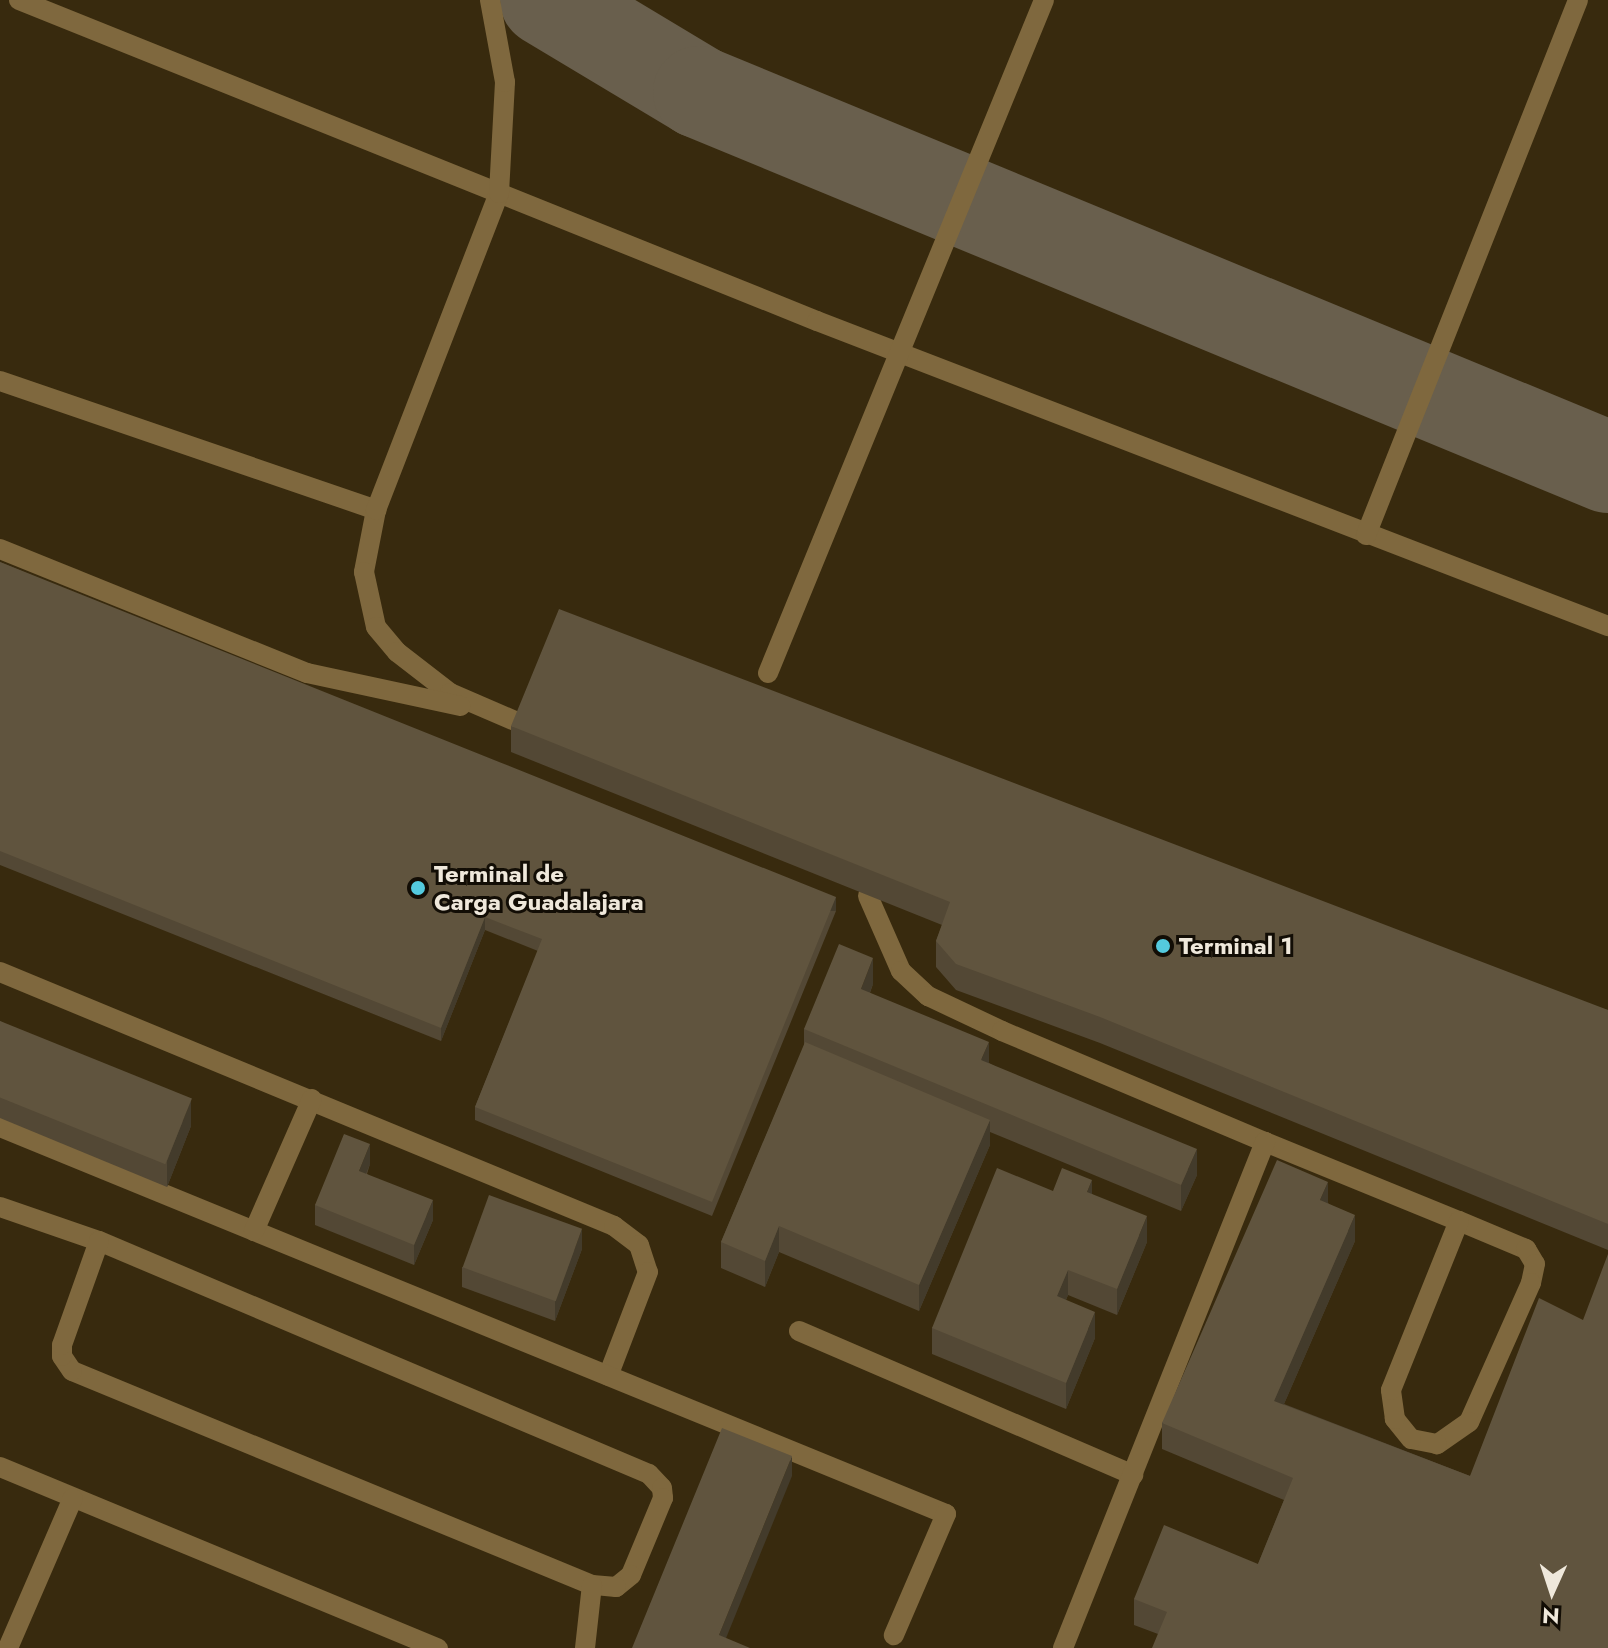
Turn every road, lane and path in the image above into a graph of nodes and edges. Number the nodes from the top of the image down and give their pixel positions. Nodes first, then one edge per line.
1 (19, 0) edge
2 (490, 0) edge
3 (1044, 0) edge
4 (1578, 0) edge
5 (499, 193) junction
6 (902, 355) junction
7 (0, 381) edge
8 (376, 510) junction
9 (1366, 535) junction
10 (0, 549) edge
11 (1608, 626) edge
12 (768, 673) dead end
13 (868, 896) edge
14 (0, 972) edge
15 (312, 1099) junction
16 (0, 1127) edge
17 (1265, 1142) junction
18 (0, 1207) edge
19 (1459, 1221) junction
20 (254, 1231) junction
21 (99, 1241) junction
22 (799, 1331) dead end
23 (608, 1376) junction
24 (0, 1467) edge
25 (1133, 1475) junction
26 (73, 1498) junction
27 (592, 1585) junction
28 (894, 1635) dead end
29 (8, 1648) edge
30 (438, 1648) edge
31 (585, 1648) edge
32 (1063, 1648) edge

1 - 5 lane
2 - 5 lane
3 - 6 lane
4 - 9 lane
5 - 6 lane
5 - 8 lane
6 - 9 lane
6 - 12 lane
7 - 8 lane
8 - 10 lane
9 - 11 lane
13 - 17 lane
14 - 15 lane
15 - 20 lane
15 - 23 lane
16 - 20 lane
17 - 19 lane
17 - 25 lane
18 - 21 lane
19 - 19 lane
20 - 23 lane
21 - 27 lane
21 - 27 lane
22 - 25 lane
23 - 28 lane
24 - 26 lane
25 - 32 lane
26 - 29 lane
26 - 30 lane
27 - 31 lane

